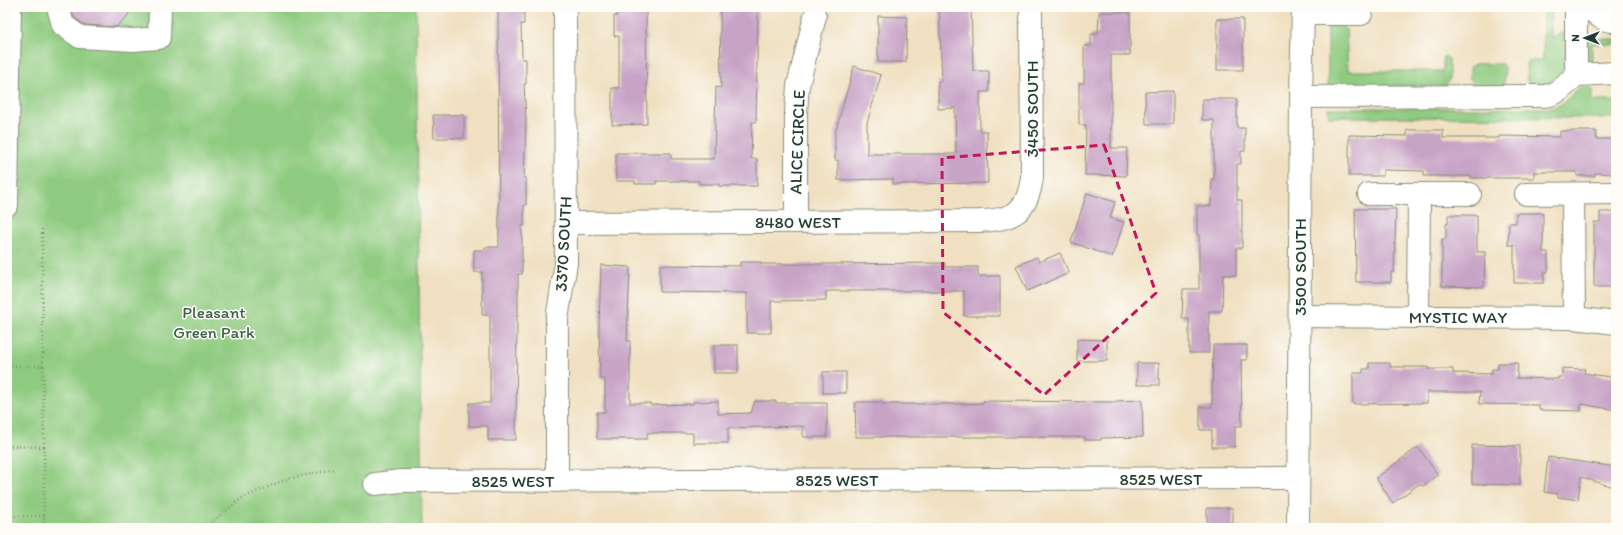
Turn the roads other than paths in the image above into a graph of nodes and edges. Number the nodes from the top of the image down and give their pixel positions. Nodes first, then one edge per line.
1 (10, 7) edge
2 (58, 7) edge
3 (160, 7) edge
4 (565, 7) edge
5 (1361, 7) edge
6 (1576, 7) edge
7 (1589, 7) edge
8 (1303, 11) edge
9 (1031, 14) dead end
10 (815, 16) dead end
11 (1616, 21) edge
12 (1616, 73) edge
13 (1576, 75) junction
14 (1301, 97) junction
15 (1616, 193) edge
16 (1369, 194) dead end
17 (1419, 194) junction
18 (1470, 194) dead end
19 (1526, 194) dead end
20 (1573, 195) junction
21 (1025, 203) joint
22 (7, 205) edge
23 (796, 222) junction
24 (566, 223) junction
25 (1300, 316) junction
26 (1418, 317) junction
27 (1574, 318) junction
28 (1616, 324) edge
29 (1298, 478) junction
30 (557, 481) junction
31 (375, 484) dead end
32 (1298, 528) edge

1 - 22 street
2 - 3 street
4 - 24 street, 3370 SOUTH
5 - 8 street
6 - 13 street
7 - 11 street
8 - 14 street, 3500 SOUTH
9 - 21 street, 3450 SOUTH
10 - 23 street, ALICE CIRCLE
12 - 13 street
13 - 14 street
14 - 25 street, 3500 SOUTH
15 - 20 street
16 - 17 street
17 - 18 street
17 - 26 street
19 - 20 street
20 - 27 street
21 - 23 street, 8480 WEST
23 - 24 street, 8480 WEST
24 - 30 street, 3370 SOUTH
25 - 26 street, MYSTIC WAY
25 - 29 street, 3500 SOUTH
26 - 27 street, MYSTIC WAY
27 - 28 street, MYSTIC WAY
29 - 30 street, 8525 WEST
29 - 32 street, 3500 SOUTH
30 - 31 street, 8525 WEST

